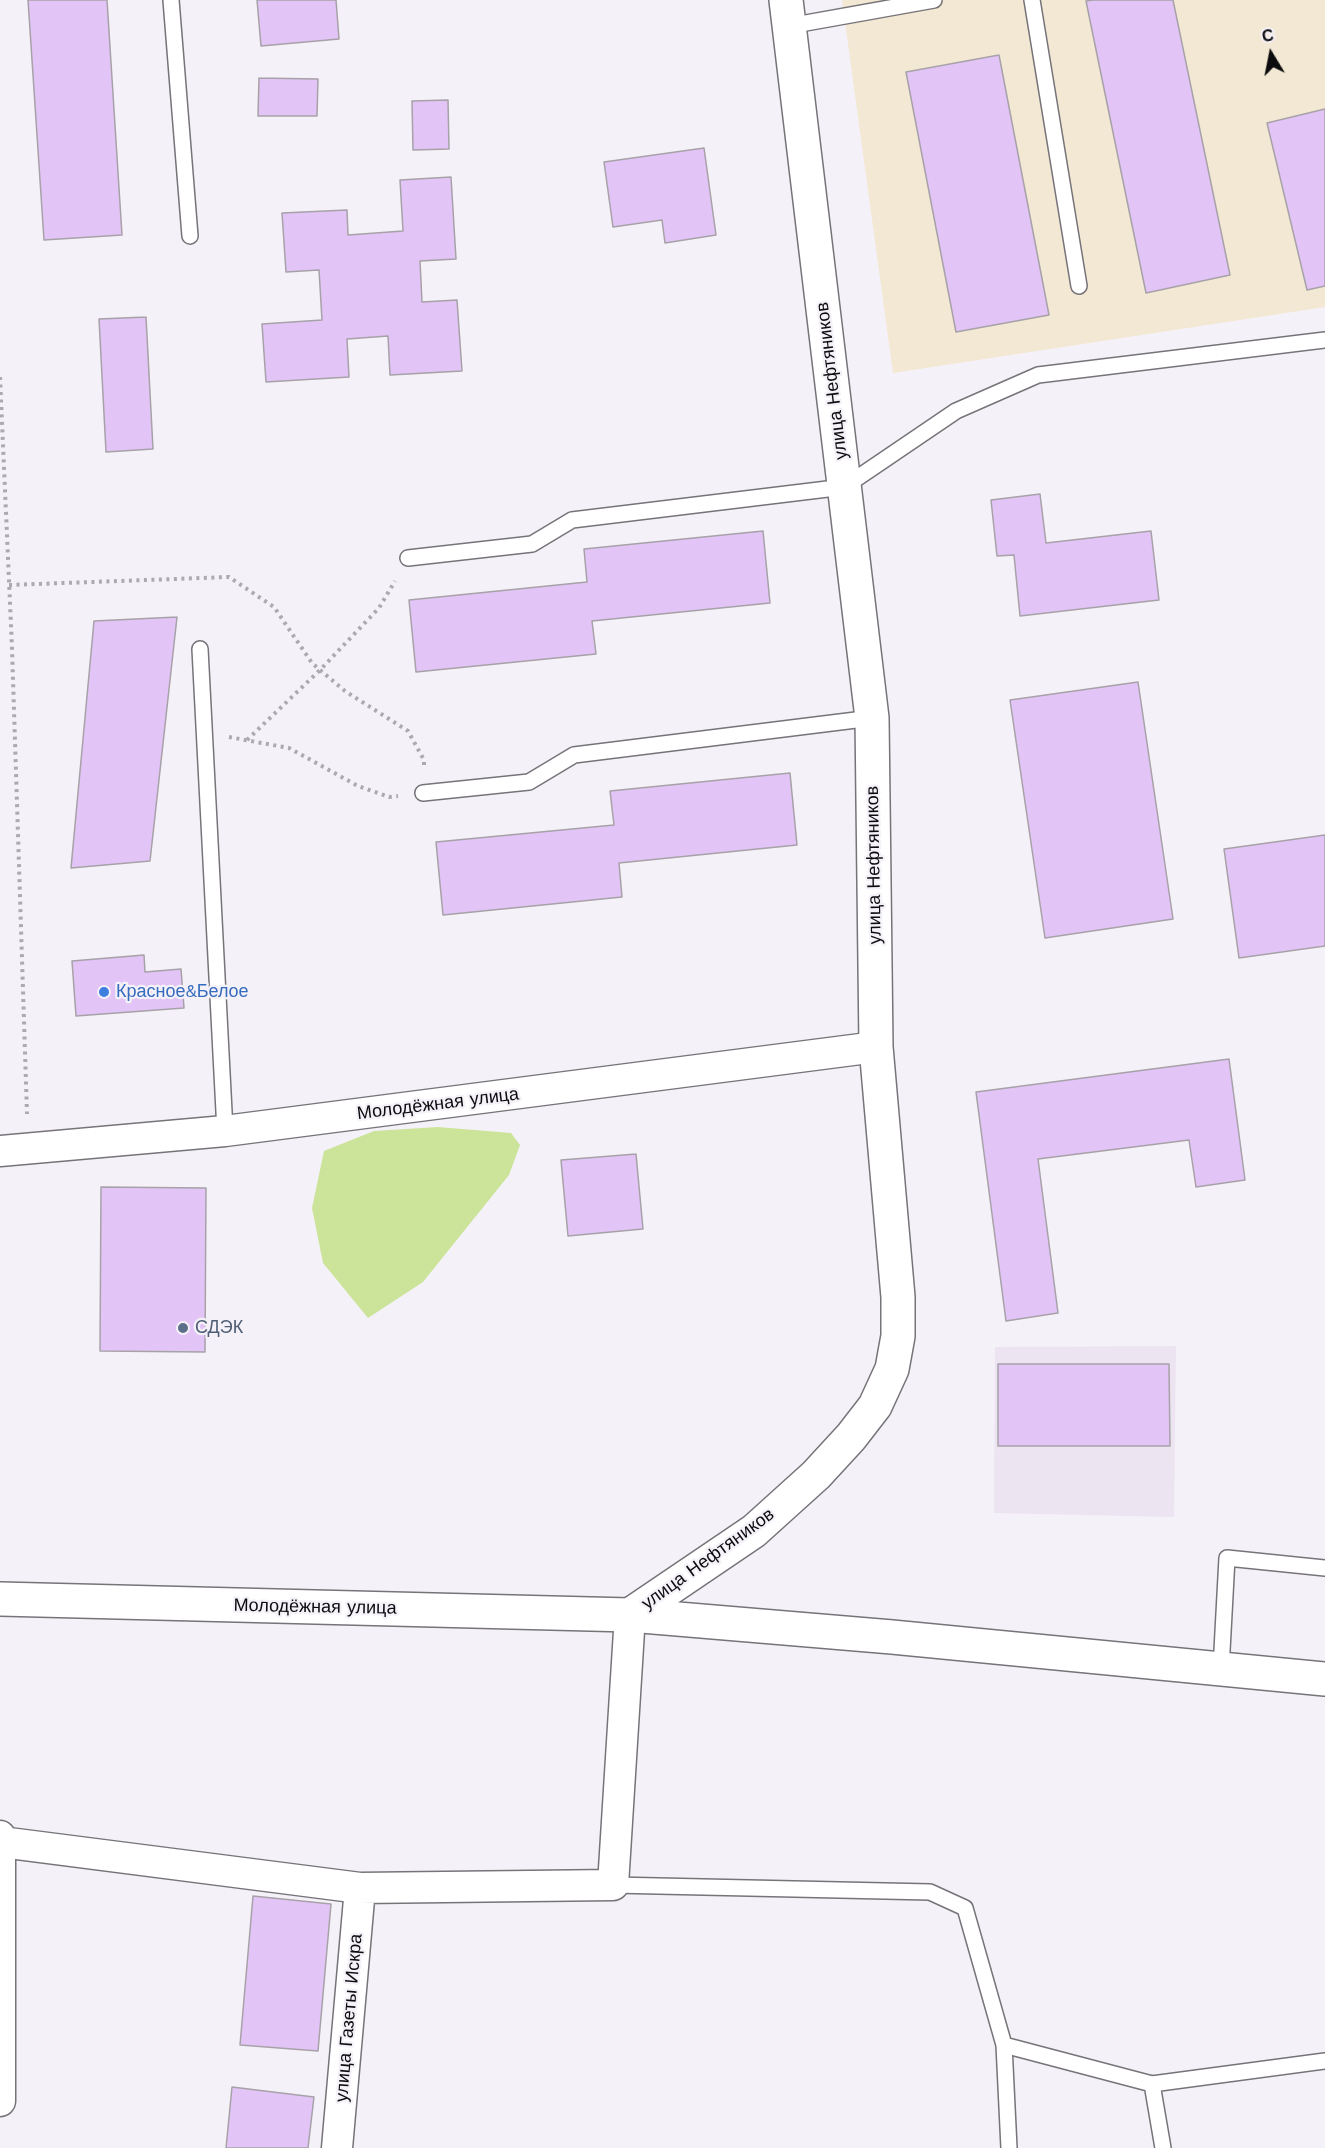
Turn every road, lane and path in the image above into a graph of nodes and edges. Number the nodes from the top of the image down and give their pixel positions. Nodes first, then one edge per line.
1 (171, 0) edge
2 (934, 0) edge
3 (1032, 0) edge
4 (787, 13) edge
5 (190, 236) dead end
6 (1079, 286) dead end
7 (1325, 340) edge
8 (0, 377) edge
9 (844, 487) junction
10 (408, 558) joint
11 (9, 585) junction
12 (200, 649) dead end
13 (320, 670) junction
14 (872, 718) junction
15 (205, 733) junction
16 (247, 740) junction
17 (423, 794) junction
18 (876, 1047) junction
19 (225, 1131) junction
20 (14, 1150) edge
21 (1325, 1568) edge
22 (0, 1599) edge
23 (630, 1615) junction
24 (1221, 1669) junction
25 (1325, 1679) edge
26 (0, 1836) edge
27 (1, 1842) edge
28 (0, 1874) edge
29 (613, 1885) junction
30 (360, 1888) junction
31 (1004, 2045) junction
32 (1325, 2061) edge
33 (1152, 2084) junction
34 (0, 2101) edge
35 (337, 2148) edge
36 (1009, 2148) edge
37 (1163, 2148) edge

1 - 5 lane
2 - 4 lane
3 - 6 lane
4 - 9 street, улица Нефтяников
7 - 9 lane
8 - 11 path
9 - 10 lane
9 - 14 street, улица Нефтяников
10 - 13 path
11 - 13 path
11 - 20 path
12 - 15 lane
13 - 16 path
13 - 17 path
14 - 17 lane
14 - 18 street, улица Нефтяников
15 - 16 path
15 - 19 lane
16 - 17 path
18 - 19 street, Молодёжная улица
18 - 23 street, улица Нефтяников
19 - 20 street, Молодёжная улица
21 - 24 lane
22 - 23 street, Молодёжная улица
23 - 24 street, Молодёжная улица
23 - 29 street
24 - 25 street, Молодёжная улица
26 - 27 street
27 - 28 street
27 - 30 street
28 - 34 street
29 - 30 street
29 - 31 lane
30 - 35 street, улица Газеты Искра
31 - 33 lane
31 - 36 lane
32 - 33 lane
33 - 37 lane

